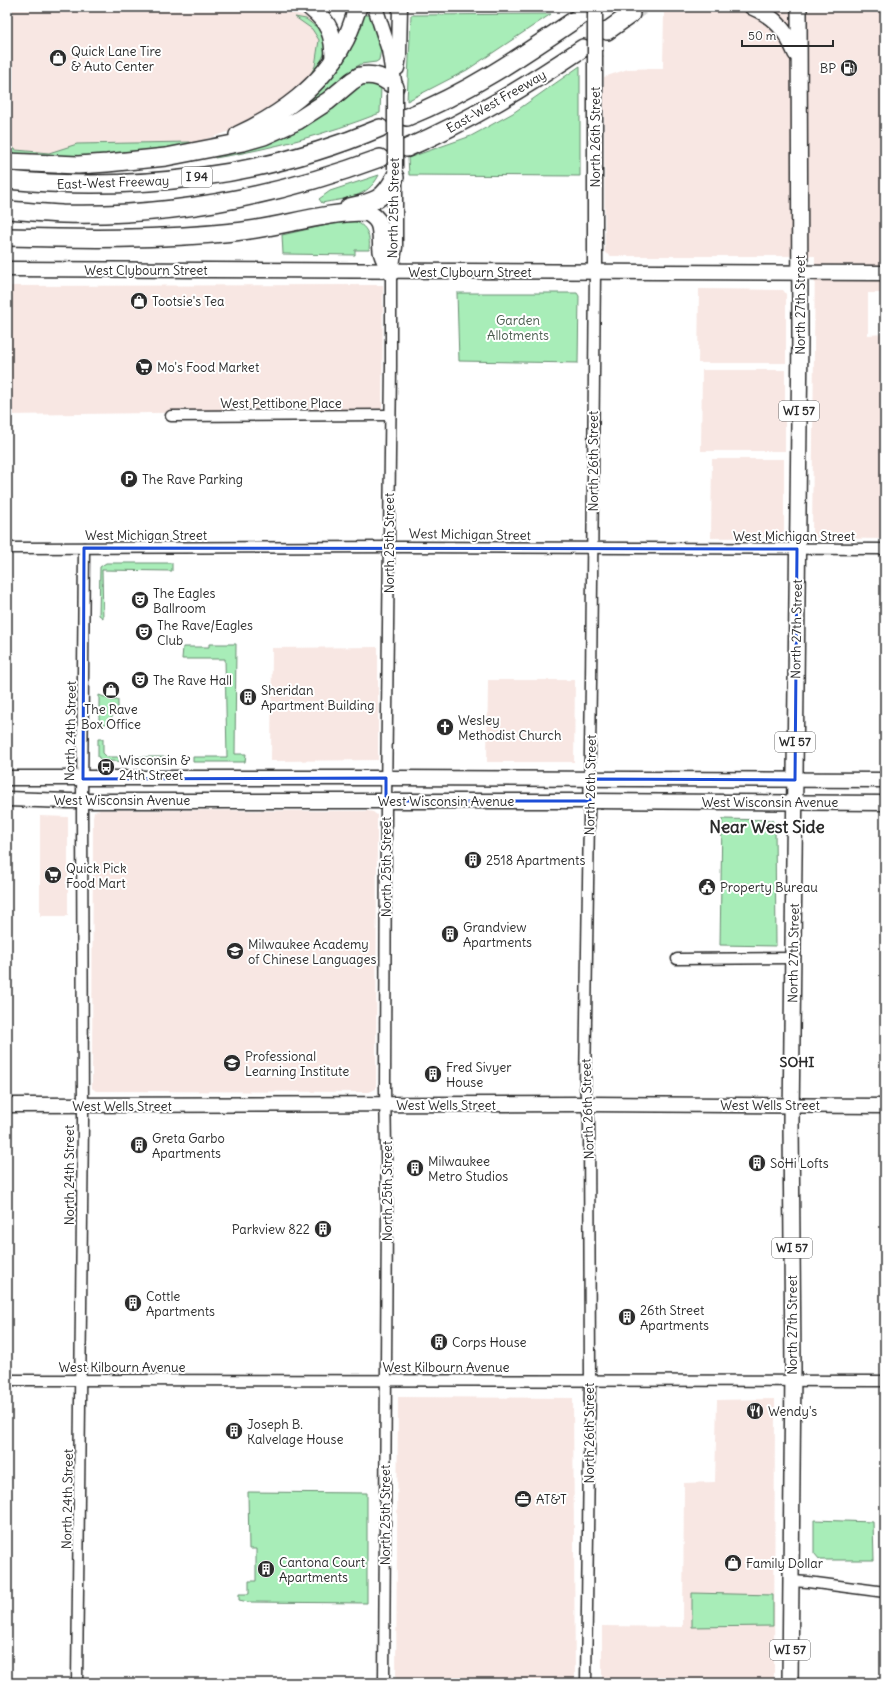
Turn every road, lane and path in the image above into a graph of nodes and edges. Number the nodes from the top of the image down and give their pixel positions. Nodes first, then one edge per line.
1 (310, 7) edge
2 (358, 7) edge
3 (375, 7) edge
4 (400, 7) edge
5 (752, 7) edge
6 (799, 7) edge
7 (588, 11) edge
8 (631, 14) tunnel mouth
9 (606, 31) dead end
10 (589, 53) junction
11 (334, 60) junction
12 (798, 61) junction
13 (395, 86) junction
14 (407, 117) dead end
15 (380, 128) dead end
16 (407, 148) dead end
17 (185, 154) junction
18 (380, 158) dead end
19 (7, 162) edge
20 (395, 173) junction
21 (7, 180) edge
22 (7, 210) edge
23 (312, 219) junction
24 (7, 238) edge
25 (7, 269) edge
26 (594, 271) junction
27 (390, 272) junction
28 (800, 273) junction
29 (885, 273) edge
30 (390, 415) junction
31 (171, 416) dead end
32 (389, 547) junction
33 (7, 548) edge
34 (84, 548) junction
35 (592, 548) junction
36 (797, 549) junction
37 (885, 549) edge
38 (7, 778) edge
39 (386, 778) junction
40 (83, 779) junction
41 (590, 779) junction
42 (795, 780) junction
43 (885, 780) edge
44 (7, 799) edge
45 (82, 801) junction
46 (386, 801) junction
47 (590, 801) junction
48 (794, 803) junction
49 (885, 803) edge
50 (793, 958) junction
51 (677, 959) dead end
52 (587, 1104) junction
53 (386, 1105) junction
54 (791, 1105) junction
55 (7, 1106) edge
56 (83, 1106) junction
57 (885, 1106) edge
58 (7, 1380) edge
59 (81, 1380) junction
60 (386, 1380) junction
61 (590, 1381) junction
62 (792, 1381) junction
63 (885, 1381) edge
64 (790, 1581) junction
65 (885, 1592) edge
66 (78, 1683) edge
67 (384, 1683) edge
68 (586, 1683) edge
69 (790, 1683) edge

1 - 11 highway
2 - 11 highway
3 - 13 street, North 25th Street
4 - 13 street
5 - 12 main road
6 - 12 main road, North 27th Street / WI 57
7 - 10 street, North 26th Street, bridge
7 - 14 highway, East-West Freeway
8 - 9 highway
10 - 16 highway, East-West Freeway
10 - 26 street, North 26th Street
11 - 17 highway
12 - 28 main road, North 27th Street / WI 57
13 - 17 highway
13 - 20 street, North 25th Street, bridge
15 - 21 highway, East-West Freeway / I 94
17 - 19 highway
18 - 22 highway, I 94
20 - 23 highway
20 - 27 street, North 25th Street
23 - 24 highway
23 - 27 highway
25 - 27 street, West Clybourn Street
26 - 27 street, West Clybourn Street
26 - 28 street, West Clybourn Street
26 - 35 street, North 26th Street
27 - 30 street, North 25th Street
28 - 29 street, West Clybourn Street
28 - 36 main road, North 27th Street / WI 57
30 - 31 street, West Pettibone Place
30 - 32 street, North 25th Street
32 - 34 street, West Michigan Street
32 - 35 street, West Michigan Street
32 - 39 street, North 25th Street
33 - 34 street, West Michigan Street
34 - 40 street, North 24th Street
35 - 36 street, West Michigan Street
35 - 41 street, North 26th Street
36 - 37 street, West Michigan Street
36 - 42 main road, North 27th Street / WI 57
38 - 40 street, West Wisconsin Avenue
39 - 40 street, West Wisconsin Avenue
39 - 41 street, West Wisconsin Avenue
39 - 46 street, North 25th Street
40 - 45 street, North 24th Street
41 - 42 street, West Wisconsin Avenue
41 - 47 street, North 26th Street
42 - 43 street, West Wisconsin Avenue
42 - 48 main road, North 27th Street / WI 57
44 - 45 street, West Wisconsin Avenue
45 - 46 street, West Wisconsin Avenue
45 - 56 street, North 24th Street
46 - 47 street, West Wisconsin Avenue
46 - 53 street, North 25th Street
47 - 48 street, West Wisconsin Avenue
47 - 52 street, North 26th Street
48 - 49 street, West Wisconsin Avenue
48 - 50 main road, North 27th Street / WI 57
50 - 51 street
50 - 54 main road, North 27th Street / WI 57
52 - 53 street, West Wells Street
52 - 54 street, West Wells Street
52 - 61 street, North 26th Street
53 - 56 street, West Wells Street
53 - 60 street, North 25th Street
54 - 57 street, West Wells Street
54 - 62 main road, North 27th Street / WI 57
55 - 56 street, West Wells Street
56 - 59 street, North 24th Street
58 - 59 street, West Kilbourn Avenue
59 - 60 street, West Kilbourn Avenue
59 - 66 street, North 24th Street
60 - 61 street, West Kilbourn Avenue
60 - 67 street, North 25th Street
61 - 62 street, West Kilbourn Avenue
61 - 68 street, North 26th Street
62 - 63 street, West Kilbourn Avenue
62 - 64 main road, North 27th Street / WI 57
64 - 65 street
64 - 69 main road, North 27th Street / WI 57

